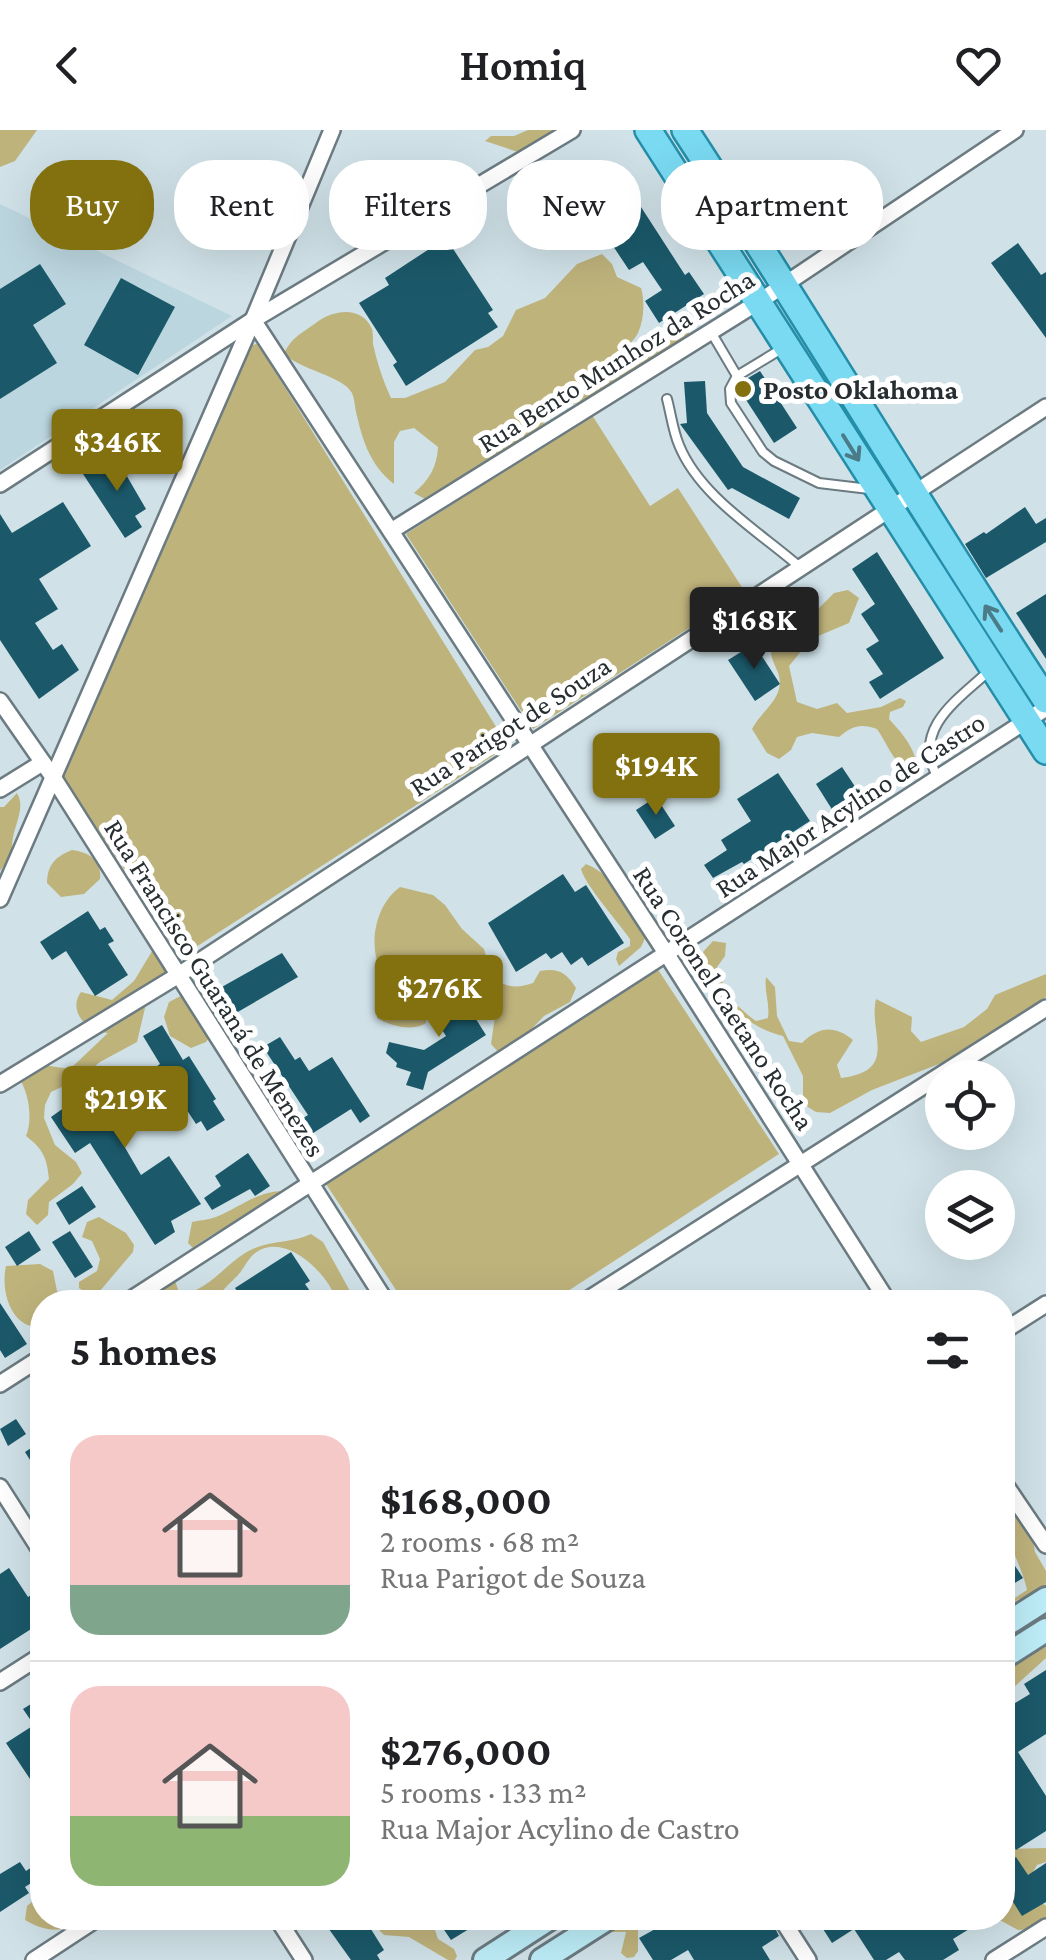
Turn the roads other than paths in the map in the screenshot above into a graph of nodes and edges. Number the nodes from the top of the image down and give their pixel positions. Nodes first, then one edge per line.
1 (332, 130) edge
2 (572, 130) edge
3 (648, 130) edge
4 (685, 130) edge
5 (1015, 130) edge
6 (786, 284) junction
7 (760, 301) junction
8 (253, 320) junction
9 (711, 332) junction
10 (787, 346) junction
11 (738, 376) junction
12 (667, 400) dead end
13 (1046, 406) edge
14 (0, 484) edge
15 (912, 494) junction
16 (883, 500) junction
17 (391, 530) junction
18 (801, 568) junction
19 (992, 668) junction
20 (1046, 700) edge
21 (0, 701) edge
22 (1036, 714) edge
23 (529, 744) junction
24 (1046, 751) edge
25 (42, 763) junction
26 (53, 777) junction
27 (938, 778) junction
28 (0, 789) edge
29 (0, 898) edge
30 (666, 953) junction
31 (177, 976) junction
32 (1046, 1008) edge
33 (0, 1084) edge
34 (802, 1164) junction
35 (310, 1184) junction
36 (146, 1290) edge
37 (378, 1290) edge
38 (603, 1290) edge
39 (881, 1290) edge
40 (1046, 1304) edge
41 (1015, 1324) edge
42 (30, 1365) edge
43 (0, 1384) edge
44 (0, 1487) edge
45 (1015, 1499) edge
46 (30, 1534) edge
47 (1046, 1545) edge
48 (1046, 1599) edge
49 (1015, 1619) edge
50 (1046, 1630) edge
51 (1015, 1650) edge
52 (30, 1663) edge
53 (0, 1682) edge
54 (1046, 1927) edge
55 (80, 1930) edge
56 (285, 1930) edge
57 (531, 1930) edge
58 (589, 1930) edge
59 (789, 1930) edge
60 (34, 1960) edge
61 (304, 1960) edge
62 (485, 1960) edge
63 (542, 1960) edge
64 (808, 1960) edge
65 (994, 1960) edge

1 - 8 street
2 - 8 street
3 - 7 main road
4 - 6 main road
5 - 6 street, Rua Bento Munhoz da Rocha
6 - 7 street, Rua Bento Munhoz da Rocha
6 - 15 main road
7 - 9 street, Rua Bento Munhoz da Rocha
7 - 10 main road
8 - 14 street
8 - 17 street, Rua Coronel Caetano Rocha
8 - 26 street
9 - 11 lane
9 - 17 street, Rua Bento Munhoz da Rocha
10 - 11 lane
10 -> 16 main road
11 - 16 lane
12 - 18 lane
13 - 15 street, Rua Parigot de Souza
15 - 16 street, Rua Parigot de Souza
20 -> 15 main road
16 - 18 street, Rua Parigot de Souza
16 - 19 main road
17 - 23 street, Rua Coronel Caetano Rocha
18 - 23 street, Rua Parigot de Souza
19 - 22 main road
19 - 27 lane
21 - 25 street, Rua Francisco Guaraná de Menezes
22 - 24 main road
22 - 27 street, Rua Major Acylino de Castro
23 - 30 street, Rua Coronel Caetano Rocha
23 - 31 street, Rua Parigot de Souza
25 - 26 street, Rua Francisco Guaraná de Menezes
25 - 28 street
26 - 29 street
26 - 31 street, Rua Francisco Guaraná de Menezes
27 - 30 street, Rua Major Acylino de Castro
30 - 34 street, Rua Coronel Caetano Rocha
30 - 35 street, Rua Major Acylino de Castro
31 - 33 street, Rua Parigot de Souza
31 - 35 street, Rua Francisco Guaraná de Menezes
32 - 34 street
34 - 38 street
34 - 39 street, Rua Coronel Caetano Rocha
35 - 36 street, Rua Major Acylino de Castro
35 - 37 street, Rua Francisco Guaraná de Menezes
40 - 41 street
42 - 43 street
44 - 46 street
45 - 47 street
48 - 49 street
50 - 51 street
52 - 53 street
54 - 65 street
55 - 60 street
56 - 61 street
57 - 62 street
58 - 63 street
59 - 64 street

